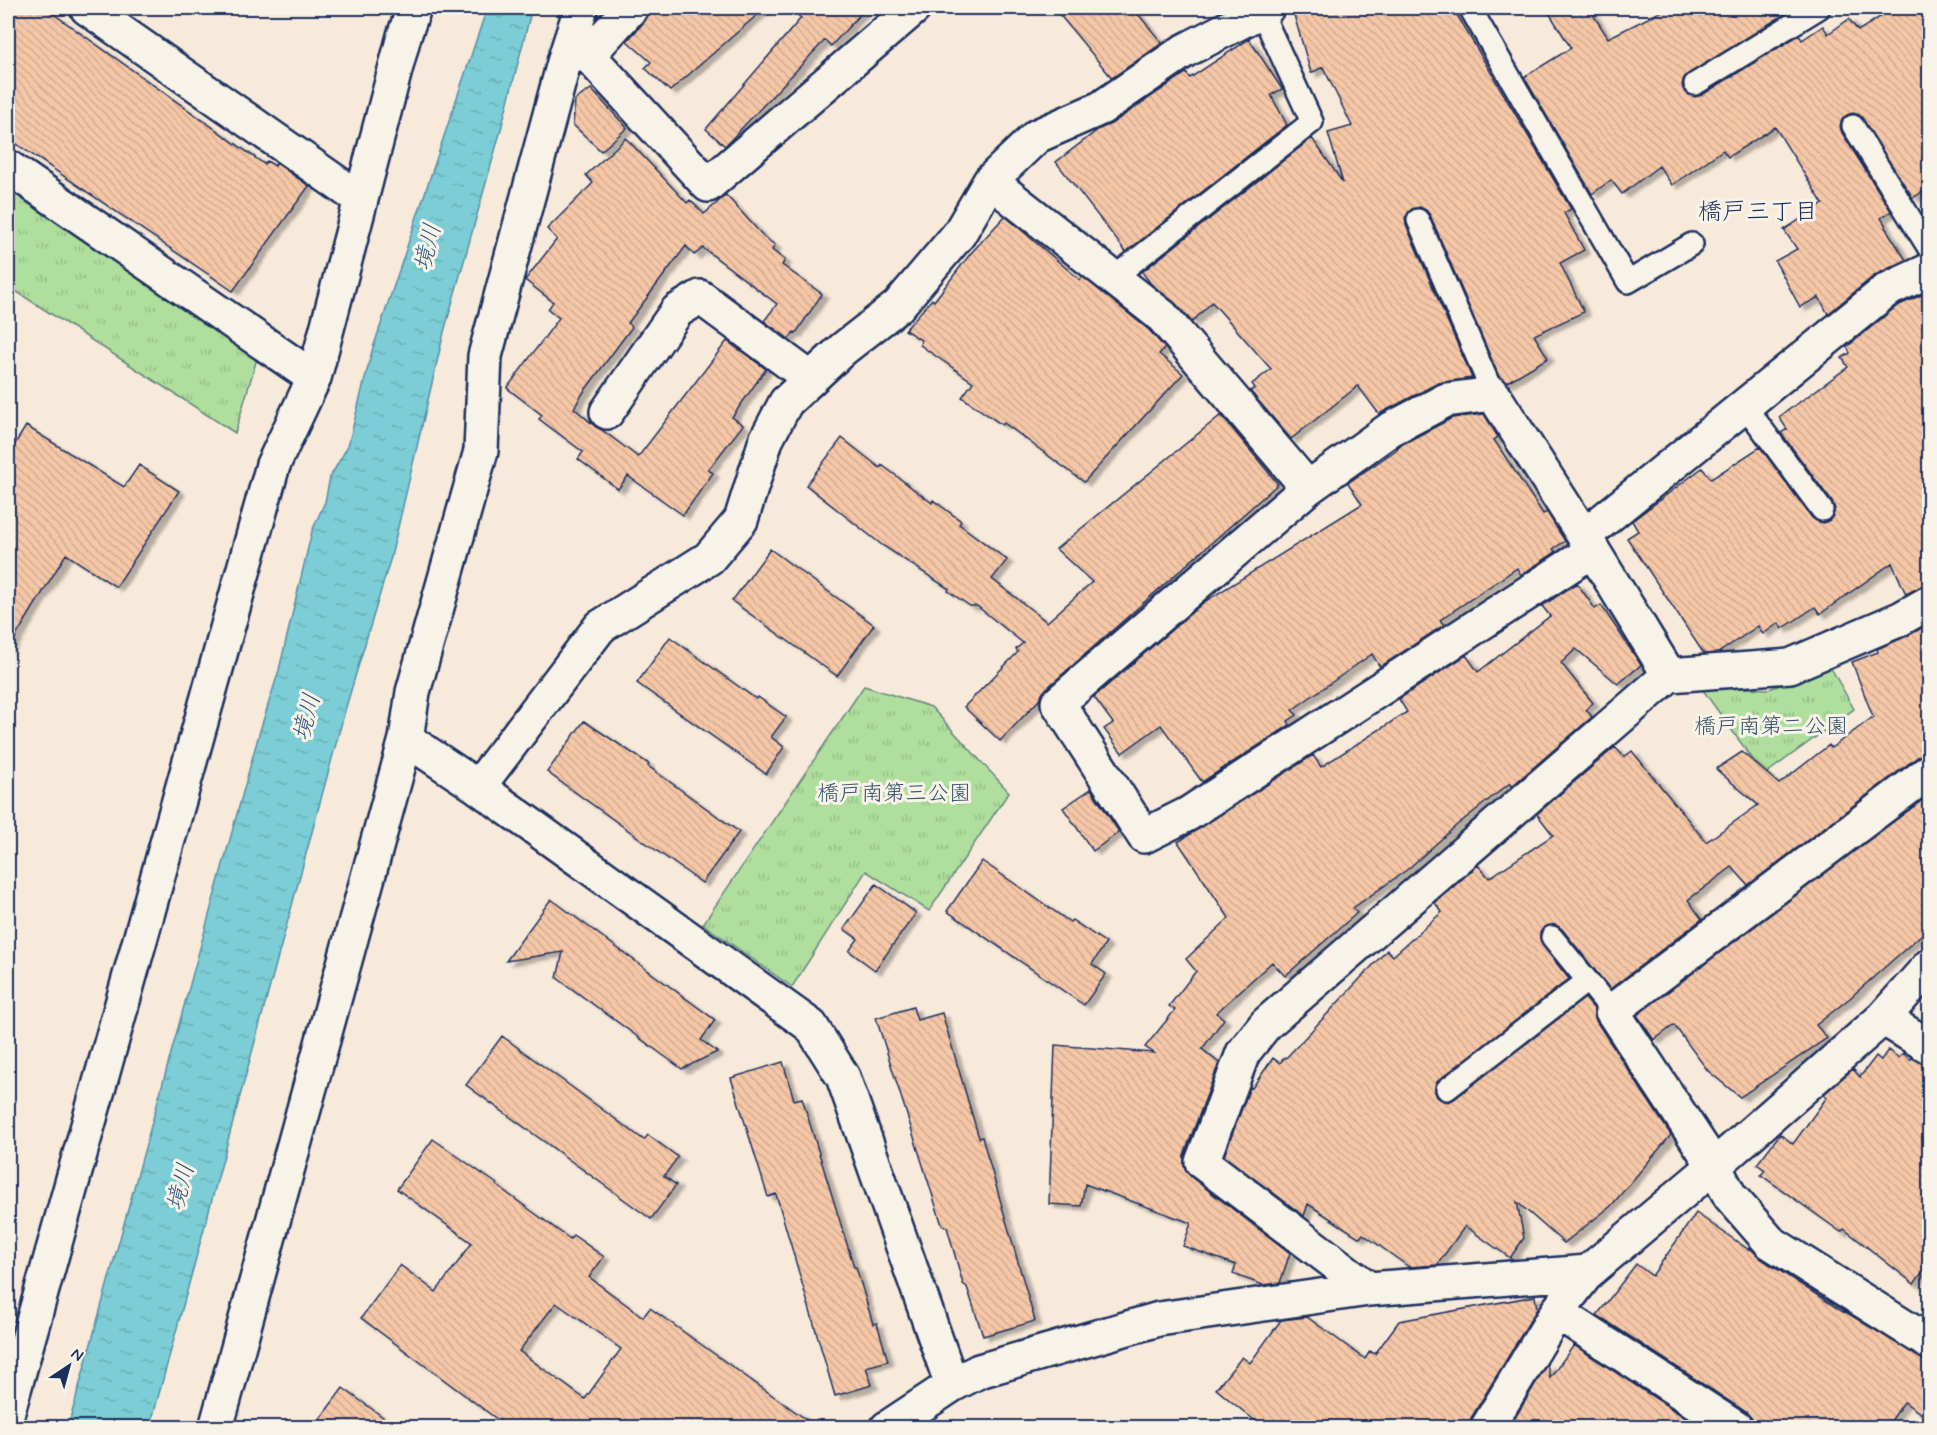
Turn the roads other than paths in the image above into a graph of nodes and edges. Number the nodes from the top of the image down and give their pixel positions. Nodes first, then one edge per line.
1 (87, 8) edge
2 (414, 8) edge
3 (581, 8) edge
4 (631, 8) edge
5 (914, 8) edge
6 (1470, 8) edge
7 (1819, 8) edge
8 (1264, 9) edge
9 (124, 18) edge
10 (577, 55) junction
11 (1695, 84) dead end
12 (1853, 126) dead end
13 (8, 167) edge
14 (990, 180) junction
15 (360, 199) junction
16 (1418, 220) dead end
17 (1692, 244) dead end
18 (1929, 250) edge
19 (1929, 270) edge
20 (1113, 278) junction
21 (314, 378) junction
22 (811, 379) junction
23 (1493, 394) junction
24 (1745, 406) junction
25 (607, 412) dead end
26 (1308, 488) junction
27 (1822, 510) dead end
28 (1588, 543) junction
29 (1929, 602) edge
30 (1669, 675) junction
31 (406, 739) junction
32 (1929, 771) edge
33 (478, 787) junction
34 (1552, 937) dead end
35 (1929, 965) edge
36 (1587, 981) junction
37 (1612, 1011) junction
38 (1883, 1018) junction
39 (1929, 1047) edge
40 (1447, 1089) dead end
41 (1714, 1166) junction
42 (1588, 1272) junction
43 (1369, 1289) junction
44 (1557, 1312) junction
45 (1929, 1343) edge
46 (952, 1385) junction
47 (8, 1411) edge
48 (219, 1426) edge
49 (887, 1428) edge
50 (1487, 1428) edge
51 (1736, 1428) edge

1 - 9 street
2 - 15 street
3 - 10 street
4 - 10 street
5 - 10 street
6 - 17 lane
7 - 11 lane
8 - 14 street
8 - 20 lane
9 - 15 street
10 - 31 street
12 - 18 lane
13 - 21 street
14 - 20 street
14 - 22 street
15 - 21 street
16 - 23 lane
19 - 24 street
20 - 26 street
21 - 47 street
22 - 25 street
22 - 33 street
23 - 26 street
23 - 28 street
24 - 27 lane
24 - 28 street
26 - 28 street
28 - 30 street
29 - 30 street
30 - 43 street
31 - 33 street
31 - 48 street
32 - 37 street
33 - 46 street
34 - 36 lane
35 - 38 street
36 - 37 lane
36 - 40 lane
37 - 41 street
38 - 39 street
38 - 41 street
41 - 42 street
41 - 45 street
42 - 43 street
42 - 44 street
43 - 46 street
44 - 50 street
44 - 51 street
46 - 49 street

